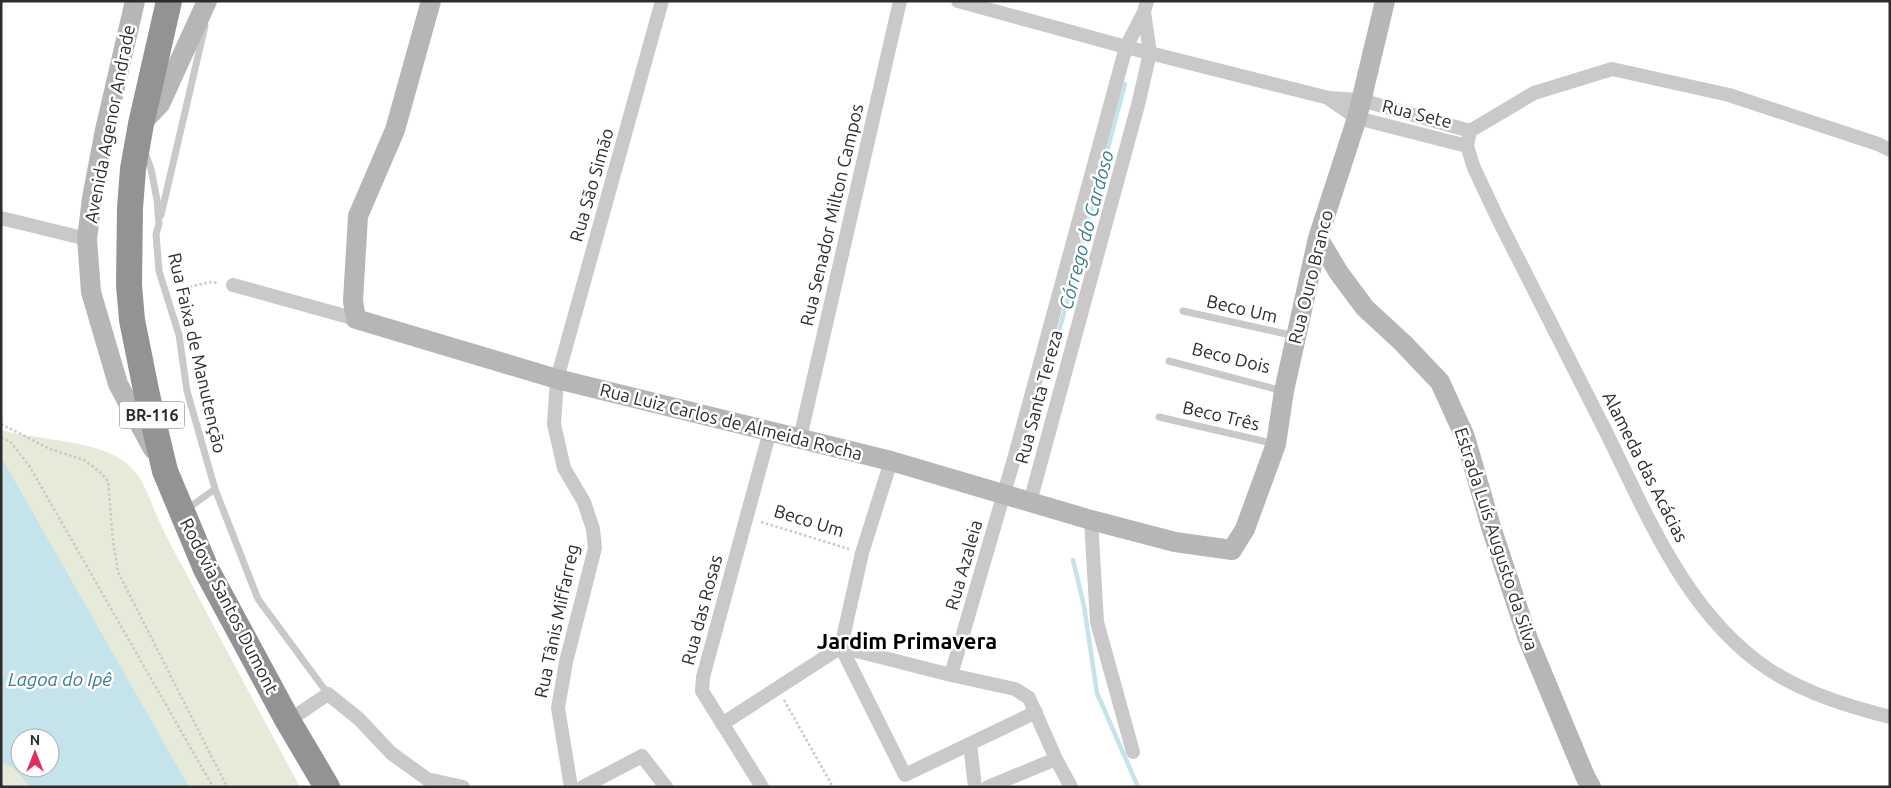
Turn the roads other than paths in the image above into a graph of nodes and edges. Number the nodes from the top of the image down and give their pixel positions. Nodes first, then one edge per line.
1 (135, 1) edge
2 (169, 1) edge
3 (207, 1) edge
4 (212, 1) edge
5 (431, 1) edge
6 (662, 1) edge
7 (900, 1) edge
8 (958, 1) edge
9 (1385, 1) edge
10 (1146, 7) edge
11 (1126, 47) junction
12 (1150, 53) junction
13 (1359, 109) junction
14 (139, 130) junction
15 (1469, 139) junction
16 (1890, 150) edge
17 (1, 218) edge
18 (159, 224) junction
19 (1318, 238) junction
20 (87, 240) junction
21 (233, 285) road end
22 (1183, 311) dead end
23 (356, 319) junction
24 (1295, 337) junction
25 (1169, 361) dead end
26 (557, 379) junction
27 (1284, 391) junction
28 (1158, 417) dead end
29 (770, 431) junction
30 (800, 438) junction
31 (1276, 444) junction
32 (891, 461) junction
33 (165, 471) junction
34 (216, 489) junction
35 (1004, 494) junction
36 (1030, 502) junction
37 (182, 513) junction
38 (1090, 520) junction
39 (1232, 550) joint
40 (841, 647) junction
41 (951, 675) junction
42 (328, 694) junction
43 (1036, 712) junction
44 (1890, 717) edge
45 (288, 721) junction
46 (722, 724) junction
47 (970, 744) junction
48 (1133, 752) dead end
49 (1056, 759) junction
50 (327, 787) edge
51 (463, 787) edge
52 (571, 787) edge
53 (583, 787) edge
54 (666, 787) edge
55 (762, 787) edge
56 (975, 787) edge
57 (988, 787) edge
58 (1071, 787) edge
59 (1591, 787) edge

1 - 20 street, Avenida Agenor Andrade
2 - 14 highway, Rodovia Santos Dumont / BR-116
3 - 14 street, Avenida Agenor Andrade
4 - 18 lane, Rua Faixa de Manutenção
5 - 23 street
6 - 26 street, Rua São Simão
7 - 30 street, Rua Senador Milton Campos
8 - 11 street, Rua Sete
9 - 13 street, Rua Ouro Branco
10 - 11 street, Rua Santa Tereza
10 - 12 street, Rua Santa Tereza
11 - 12 street, Rua Sete
11 - 35 street, Rua Santa Tereza
12 - 13 street, Rua Sete
12 - 36 street, Rua Santa Tereza
13 - 15 street, Rua Sete
13 - 19 street, Rua Ouro Branco
14 - 18 lane, Rua Faixa de Manutenção
14 - 33 highway, Rodovia Santos Dumont / BR-116
15 - 16 street
15 - 44 street, Alameda das Acácias
17 - 20 street
18 - 34 lane, Rua Faixa de Manutenção
19 - 24 street, Rua Ouro Branco
19 - 59 street, Estrada Luís Augusto da Silva
20 - 33 street, Avenida Agenor Andrade
21 - 23 street, Rua Luiz Carlos de Almeida Rocha
22 - 24 lane, Beco Um
23 - 26 street, Rua Luiz Carlos de Almeida Rocha
24 - 27 street, Rua Ouro Branco
25 - 27 lane, Beco Dois
26 - 29 street, Rua Luiz Carlos de Almeida Rocha
26 - 52 street, Rua Tânis Miffarreg
27 - 31 street, Rua Ouro Branco
28 - 31 lane, Beco Três
29 - 30 street, Rua Luiz Carlos de Almeida Rocha
29 - 46 street, Rua das Rosas
30 - 32 street, Rua Luiz Carlos de Almeida Rocha
31 - 39 street, Rua Ouro Branco
32 - 35 street, Rua Luiz Carlos de Almeida Rocha
32 - 40 street
33 - 37 highway, Rodovia Santos Dumont / BR-116
34 - 37 lane
34 - 42 lane, Rua Faixa de Manutenção
35 - 36 street, Rua Luiz Carlos de Almeida Rocha
35 - 41 street, Rua Azaleia
36 - 38 street, Rua Luiz Carlos de Almeida Rocha
37 - 45 highway, Rodovia Santos Dumont / BR-116
38 - 39 street, Rua Luiz Carlos de Almeida Rocha
38 - 48 street
40 - 41 street
40 - 46 street
40 - 47 street
41 - 43 street
42 - 45 street
42 - 51 street
43 - 47 street
43 - 49 street
45 - 50 highway, Rodovia Santos Dumont / BR-116
46 - 55 street, Rua das Rosas
47 - 56 street
49 - 57 street
49 - 58 street
53 - 54 street

